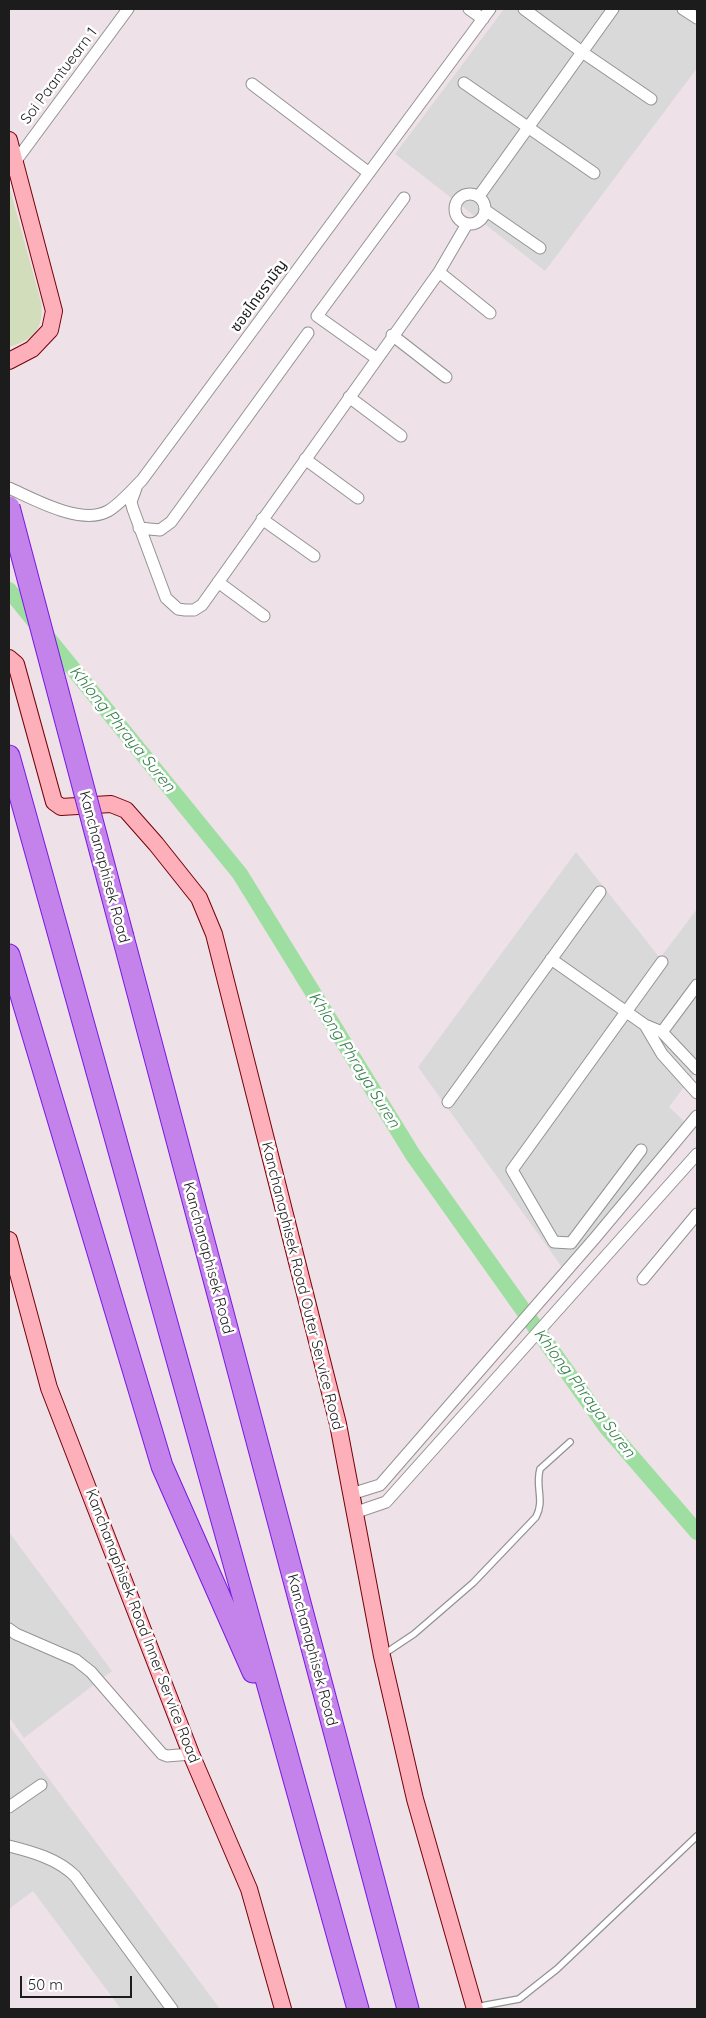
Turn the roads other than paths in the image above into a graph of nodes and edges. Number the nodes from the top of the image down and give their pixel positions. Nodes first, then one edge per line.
1 (128, 9) edge
2 (469, 9) edge
3 (490, 9) edge
4 (524, 9) edge
5 (613, 9) edge
6 (683, 9) edge
7 (697, 18) edge
8 (483, 19) junction
9 (582, 52) junction
10 (464, 83) dead end
11 (252, 84) dead end
12 (651, 99) dead end
13 (530, 128) junction
14 (9, 140) edge
15 (15, 162) junction
16 (594, 173) dead end
17 (369, 174) junction
18 (479, 196) junction
19 (404, 198) dead end
20 (485, 210) junction
21 (467, 224) junction
22 (540, 248) dead end
23 (439, 272) junction
24 (490, 313) dead end
25 (308, 333) dead end
26 (392, 335) junction
27 (376, 358) junction
28 (9, 361) edge
29 (446, 377) dead end
30 (349, 397) junction
31 (401, 436) dead end
32 (305, 459) junction
33 (136, 486) junction
34 (9, 488) edge
35 (358, 498) dead end
36 (9, 507) edge
37 (262, 519) junction
38 (139, 528) junction
39 (314, 556) dead end
40 (218, 582) junction
41 (264, 616) dead end
42 (9, 658) edge
43 (9, 756) edge
44 (600, 892) dead end
45 (9, 955) edge
46 (552, 959) junction
47 (662, 962) dead end
48 (697, 985) edge
49 (626, 1011) junction
50 (645, 1025) junction
51 (662, 1032) junction
52 (697, 1070) edge
53 (697, 1093) edge
54 (448, 1102) dead end
55 (697, 1116) edge
56 (641, 1150) dead end
57 (697, 1154) edge
58 (694, 1167) edge
59 (697, 1214) edge
60 (595, 1238) junction
61 (9, 1240) edge
62 (610, 1252) junction
63 (643, 1279) dead end
64 (458, 1396) junction
65 (470, 1409) junction
66 (570, 1442) dead end
67 (351, 1494) junction
68 (354, 1513) junction
69 (9, 1629) edge
70 (382, 1656) junction
71 (283, 1739) junction
72 (191, 1754) junction
73 (41, 1785) dead end
74 (9, 1807) edge
75 (697, 1836) edge
76 (9, 1846) edge
77 (474, 2008) edge
78 (172, 2009) edge
79 (283, 2009) edge
80 (358, 2009) edge
81 (408, 2009) edge

1 - 15 street, Soi Paantuearn 1
2 - 8 street
3 - 8 street, ซอยไทยรามัญ
4 - 9 street
5 - 9 street
6 - 7 street
8 - 17 street, ซอยไทยรามัญ
9 - 12 street
9 - 13 street
10 - 13 street
11 - 17 street
13 - 16 street
13 - 18 street
14 - 15 main road
15 - 28 main road
17 - 33 street, ซอยไทยรามัญ
18 - 20 street
18 - 21 street
19 - 27 street
20 - 21 street
20 - 22 street
21 - 23 street
23 - 24 street
23 - 26 street
25 - 38 street
26 - 27 street
26 - 29 street
27 - 30 street
30 - 31 street
30 - 32 street
32 - 35 street
32 - 37 street
33 - 34 street, ซอยไทยรามัญ
33 - 38 street
36 - 81 highway, Kanchanaphisek Road, bridge
37 - 39 street
37 - 40 street
38 - 40 street
40 - 41 street
42 - 67 main road, Kanchanaphisek Road Outer Service Road
43 - 71 highway
44 - 46 street
45 - 71 highway
46 - 49 street
46 - 54 street
47 - 49 street
48 - 51 street
49 - 50 street
49 - 56 street
50 - 51 street
50 - 53 street
51 - 52 street
55 - 60 street
57 - 58 street
58 - 62 street
59 - 63 street
60 - 62 street
60 - 64 street
61 - 72 main road, Kanchanaphisek Road Inner Service Road
62 - 65 street
64 - 65 street
64 - 67 street
65 - 68 street
66 - 70 lane
67 - 68 main road, Kanchanaphisek Road Outer Service Road
68 - 70 main road, Kanchanaphisek Road Outer Service Road
69 - 72 street
70 - 77 main road, Kanchanaphisek Road Outer Service Road
71 - 80 highway
72 - 79 main road, Kanchanaphisek Road Inner Service Road
73 - 74 street
75 - 77 lane
76 - 78 street

